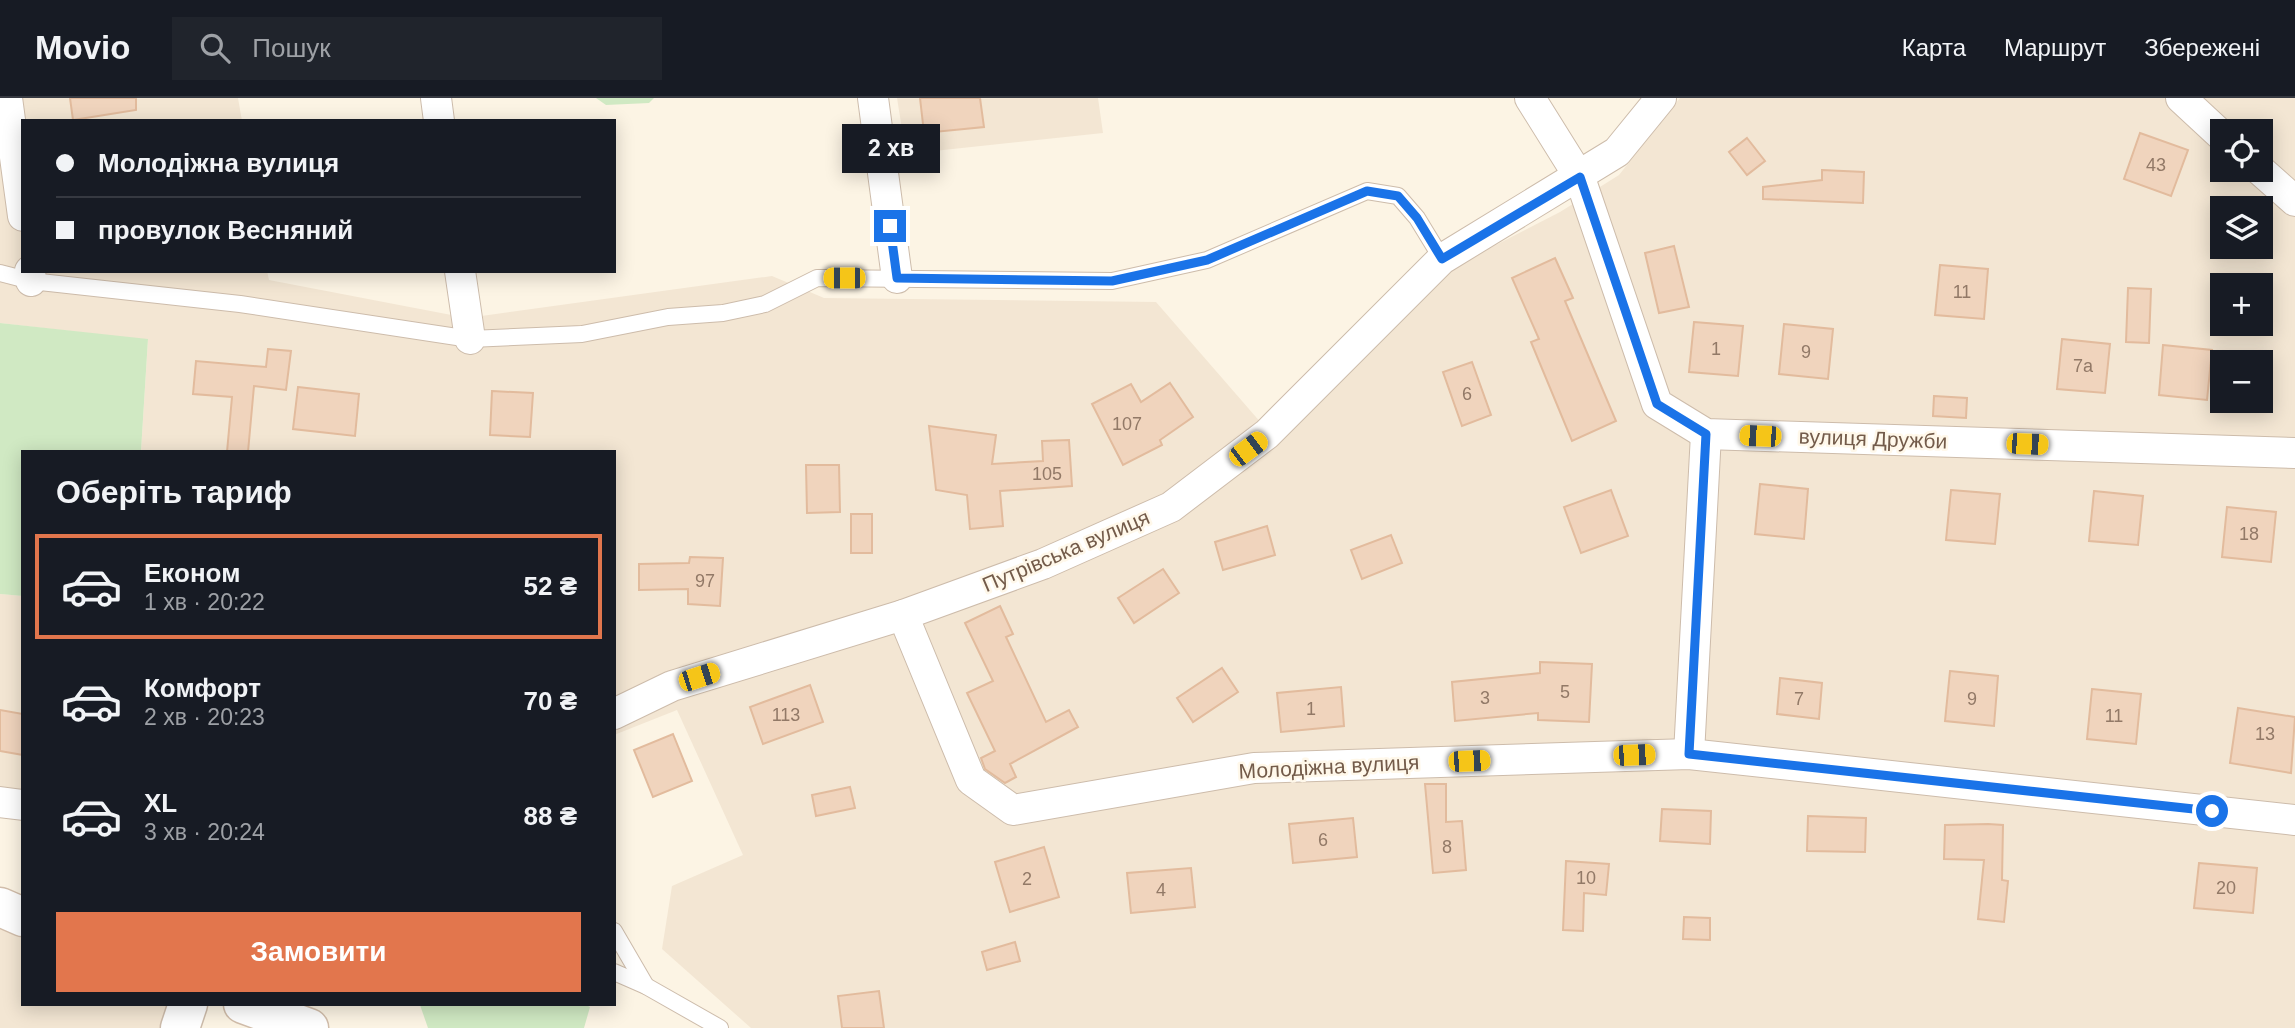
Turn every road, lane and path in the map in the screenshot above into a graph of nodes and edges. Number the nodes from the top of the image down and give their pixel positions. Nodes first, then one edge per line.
1 (7, 98) edge
2 (436, 98) edge
3 (873, 98) edge
4 (1530, 98) edge
5 (1661, 98) edge
6 (2181, 98) edge
7 (439, 119) edge
8 (2210, 125) edge
9 (1580, 177) junction
10 (2273, 182) edge
11 (21, 201) edge
12 (2295, 201) edge
13 (1442, 259) junction
14 (0, 273) edge
15 (460, 273) edge
16 (31, 276) edge
17 (897, 278) junction
18 (470, 339) junction
19 (1706, 434) junction
20 (2295, 453) edge
21 (903, 615) junction
22 (616, 713) edge
23 (1689, 754) junction
24 (0, 802) edge
25 (21, 805) edge
26 (2295, 820) edge
27 (0, 907) edge
28 (21, 916) edge
29 (616, 934) edge
30 (616, 973) edge
31 (646, 986) junction
32 (187, 1006) edge
33 (248, 1006) edge
34 (180, 1028) edge
35 (309, 1028) edge
36 (720, 1028) edge

1 - 11 street
2 - 7 street
3 - 17 street
4 - 9 street, вулиця Дружби
5 - 9 street, Путрівська вулиця
6 - 8 street
9 - 13 street, Путрівська вулиця
9 - 19 street, вулиця Дружби
10 - 12 street
13 - 17 lane
13 - 21 street, Путрівська вулиця
14 - 16 lane
15 - 18 street
16 - 18 lane
17 - 18 lane
19 - 20 street, вулиця Дружби
19 - 23 street
21 - 22 street, Путрівська вулиця
21 - 23 street, Молодіжна вулиця
23 - 26 street, Молодіжна вулиця
24 - 25 street
27 - 28 main road
29 - 31 lane
30 - 31 lane
31 - 36 lane
32 - 34 main road
33 - 35 main road

